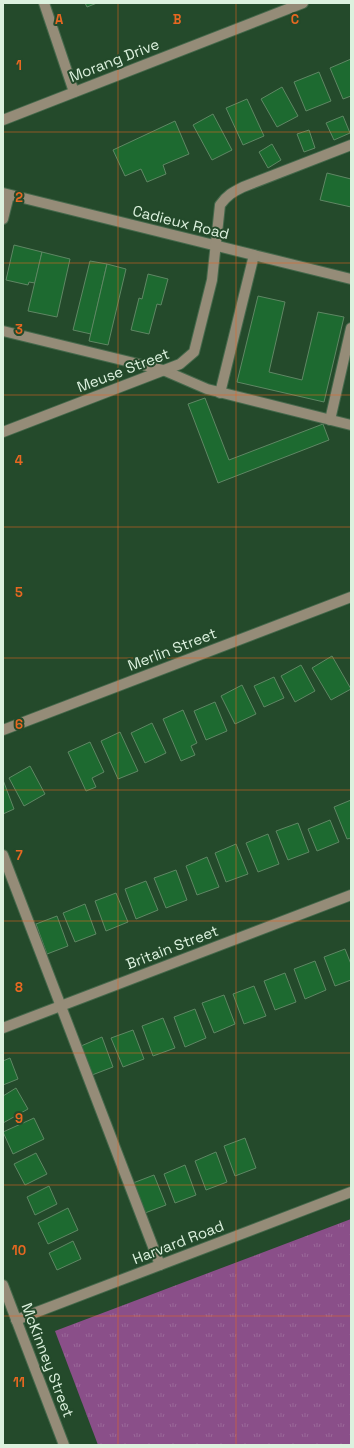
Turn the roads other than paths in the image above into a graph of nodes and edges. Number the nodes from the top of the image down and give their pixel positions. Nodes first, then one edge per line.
1 (44, 3) edge
2 (303, 3) edge
3 (74, 92) junction
4 (3, 120) edge
5 (351, 145) edge
6 (6, 194) edge
7 (3, 219) edge
8 (216, 246) junction
9 (254, 255) junction
10 (351, 279) edge
11 (351, 328) edge
12 (3, 331) edge
13 (164, 370) junction
14 (220, 393) junction
15 (330, 420) junction
16 (351, 425) edge
17 (3, 432) edge
18 (351, 597) edge
19 (3, 730) edge
20 (3, 855) edge
21 (351, 894) edge
22 (61, 1006) junction
23 (3, 1028) edge
24 (351, 1192) edge
25 (160, 1266) junction
26 (3, 1285) edge
27 (16, 1320) junction
28 (64, 1445) edge

1 - 3 street
2 - 3 street, Morang Drive
3 - 4 street, Morang Drive
5 - 8 street, Meuse Street
6 - 7 street
6 - 8 street, Cadieux Road
8 - 9 street, Cadieux Road
8 - 13 street, Meuse Street
9 - 10 street, Cadieux Road
9 - 14 street
11 - 15 street
12 - 13 street
13 - 14 street
13 - 17 street, Meuse Street
14 - 15 street
15 - 16 street
18 - 19 street, Merlin Street
20 - 22 street
21 - 22 street, Britain Street
22 - 23 street, Britain Street
22 - 25 street
24 - 25 street, Harvard Road
25 - 27 street, Harvard Road
26 - 27 street, McKinney Street
27 - 28 street, McKinney Street

